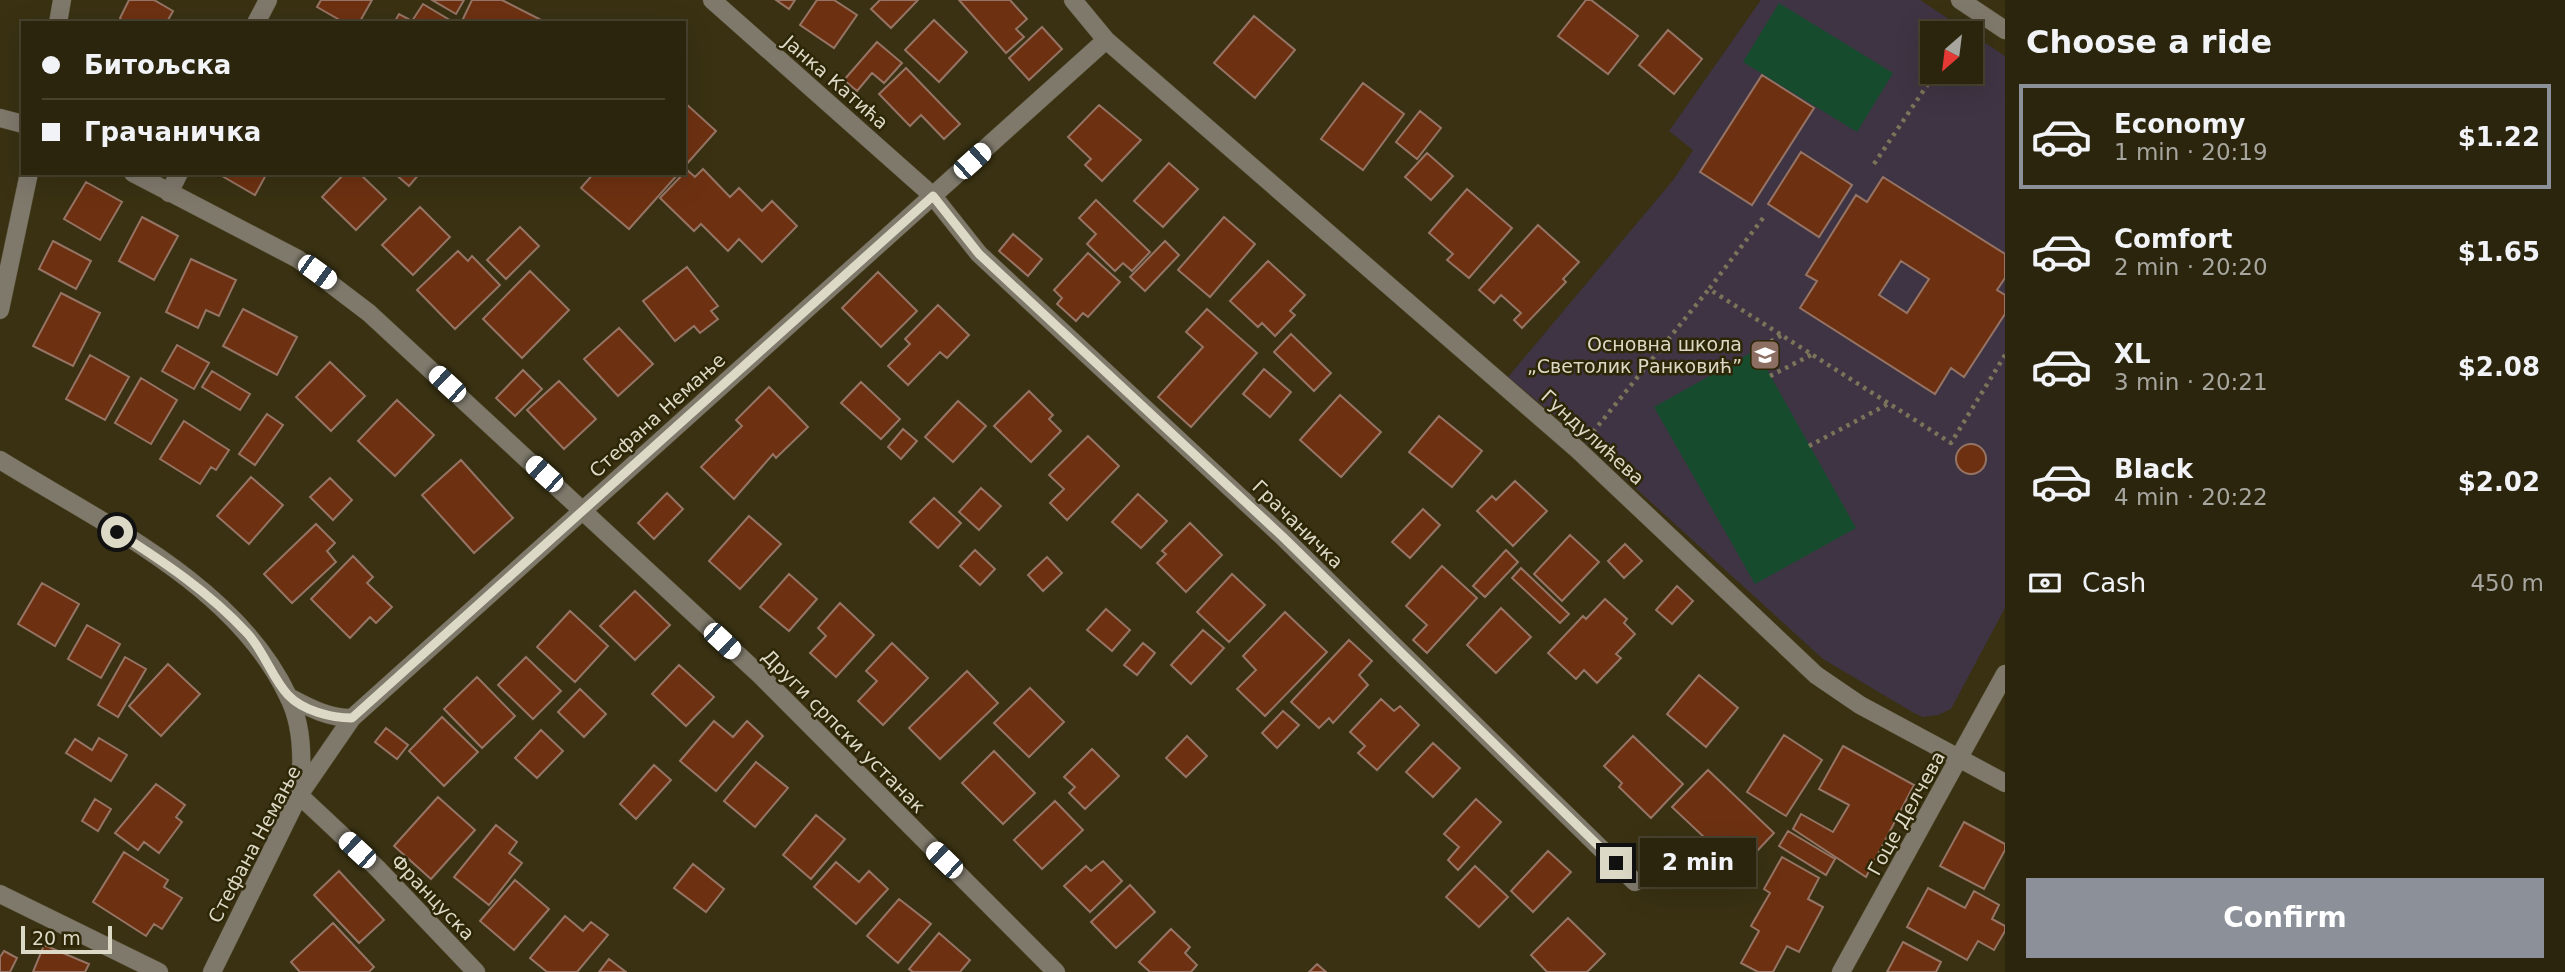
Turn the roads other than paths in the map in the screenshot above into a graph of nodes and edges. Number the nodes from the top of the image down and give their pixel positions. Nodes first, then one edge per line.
1 (62, 0) edge
2 (268, 0) edge
3 (712, 0) edge
4 (1073, 0) edge
5 (1960, 0) edge
6 (58, 21) edge
7 (257, 21) edge
8 (2005, 30) edge
9 (1106, 40) junction
10 (0, 118) edge
11 (21, 123) edge
12 (29, 175) edge
13 (137, 175) edge
14 (178, 175) edge
15 (169, 193) junction
16 (933, 196) junction
17 (0, 310) edge
18 (0, 460) edge
19 (583, 510) junction
20 (2005, 674) edge
21 (289, 697) junction
22 (352, 718) junction
23 (1959, 760) junction
24 (2005, 783) edge
25 (299, 795) junction
26 (1635, 882) dead end
27 (0, 894) edge
28 (159, 972) edge
29 (212, 972) edge
30 (476, 972) edge
31 (1056, 972) edge
32 (1841, 972) edge

1 - 6 street
2 - 7 street
3 - 16 street, Јанка Катића
4 - 9 street
5 - 8 street
9 - 16 street, Стефана Немање
9 - 23 street, Гундулићева
10 - 11 street
12 - 17 street
13 - 15 street, Други српски устанак
14 - 15 street
15 - 19 street, Други српски устанак
16 - 19 street, Стефана Немање
16 - 26 street, Грачаничка
18 - 21 street
19 - 22 street, Стефана Немање
19 - 31 street, Други српски устанак
20 - 23 street, Гоце Делчева
21 - 22 street
21 - 25 street
22 - 25 street, Стефана Немање
23 - 24 street, Гундулићева
23 - 32 street, Гоце Делчева
25 - 29 street, Стефана Немање
25 - 30 street, Француска
27 - 28 street

